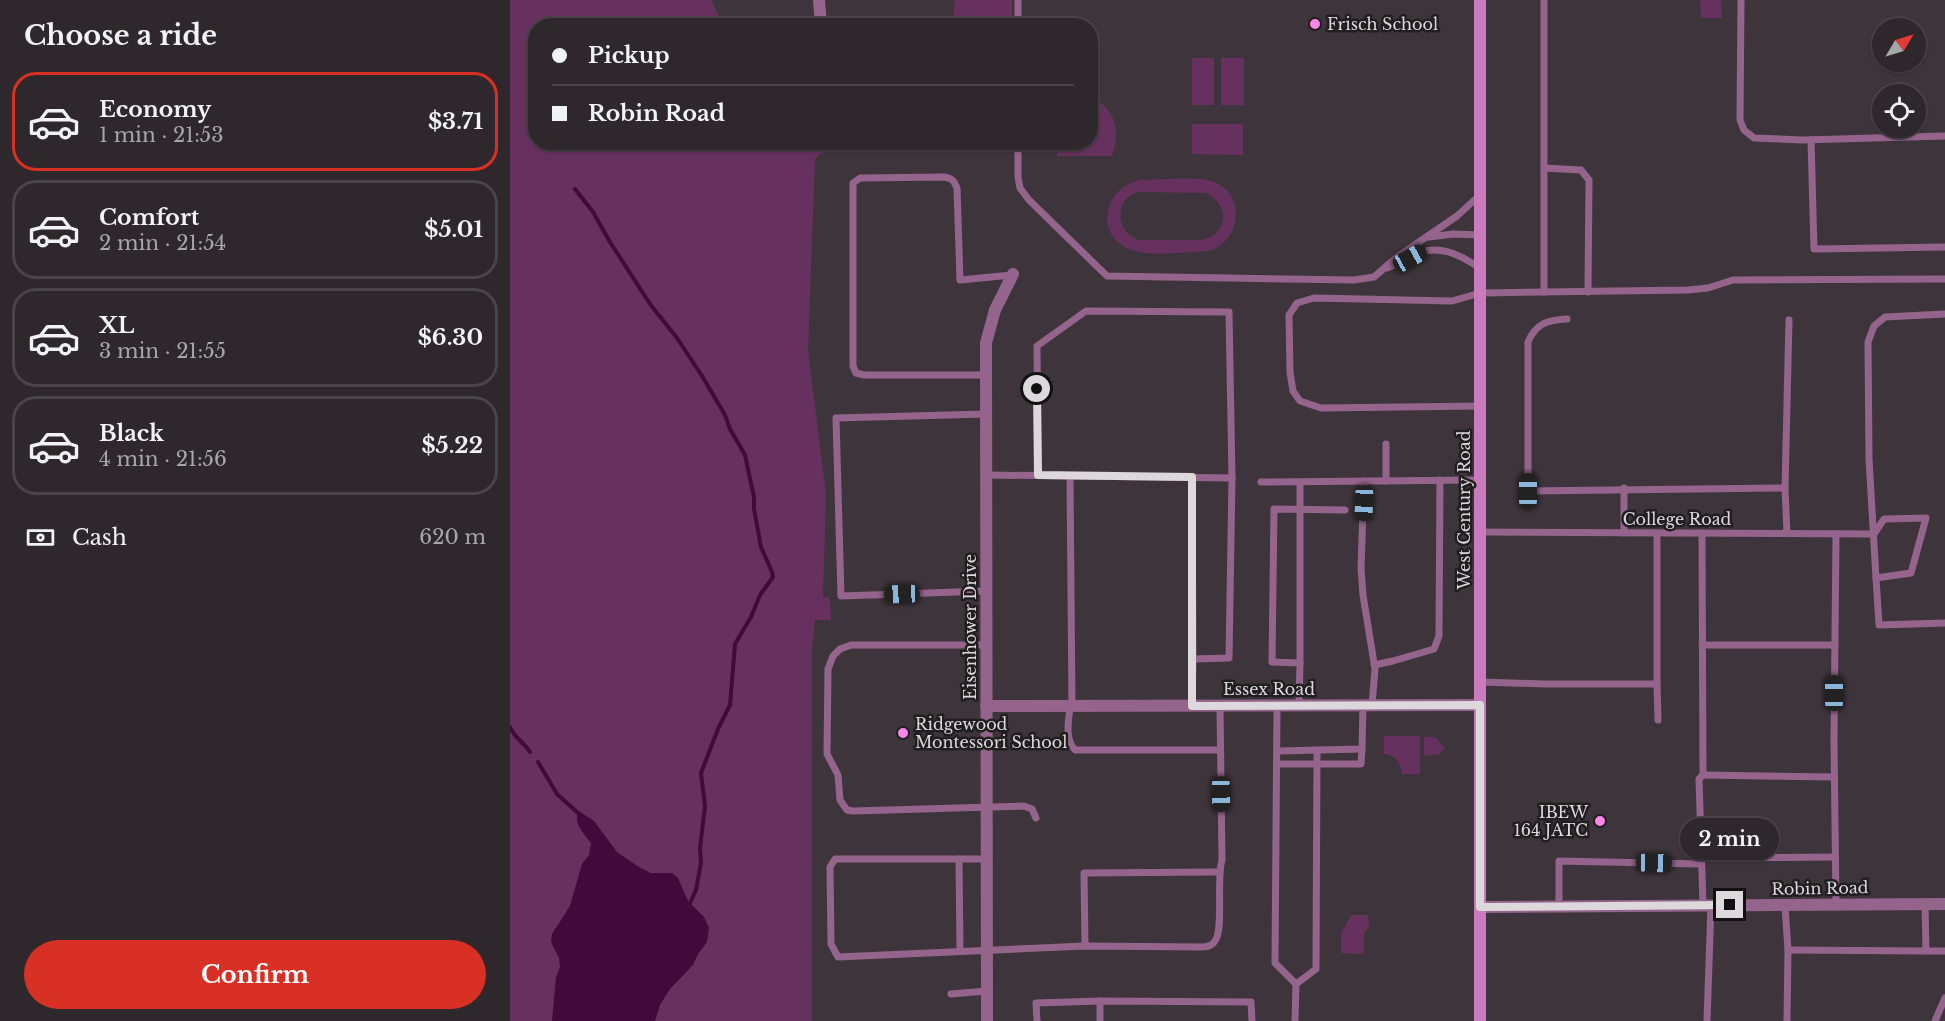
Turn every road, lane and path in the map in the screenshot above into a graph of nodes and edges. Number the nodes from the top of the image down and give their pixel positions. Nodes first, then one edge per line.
1 (819, 0) edge
2 (1018, 0) edge
3 (1480, 0) edge
4 (1544, 0) edge
5 (1741, 0) edge
6 (820, 18) edge
7 (1018, 18) edge
8 (1945, 136) edge
9 (1811, 140) junction
10 (1018, 150) edge
11 (1544, 168) junction
12 (1480, 194) junction
13 (1480, 235) junction
14 (1425, 237) junction
15 (1945, 248) edge
16 (1480, 268) junction
17 (1382, 270) junction
18 (1013, 274) joint
19 (1945, 279) edge
20 (1544, 292) junction
21 (1588, 292) junction
22 (1480, 293) junction
23 (1945, 314) edge
24 (1567, 319) dead end
25 (1789, 320) dead end
26 (986, 375) junction
27 (1480, 406) junction
28 (986, 414) junction
29 (1386, 444) dead end
30 (986, 475) junction
31 (1038, 475) junction
32 (1070, 476) junction
33 (1192, 477) junction
34 (1232, 478) junction
35 (1440, 480) junction
36 (1480, 480) junction
37 (1364, 481) junction
38 (1386, 481) junction
39 (1261, 482) dead end
40 (1300, 482) junction
41 (1623, 488) junction
42 (1785, 488) junction
43 (1300, 509) junction
44 (1345, 510) dead end
45 (1480, 532) junction
46 (1624, 533) junction
47 (1657, 533) junction
48 (1702, 533) junction
49 (1787, 533) junction
50 (1836, 534) junction
51 (1874, 534) junction
52 (1876, 579) junction
53 (986, 591) junction
54 (1945, 623) edge
55 (986, 645) junction
56 (1702, 645) junction
57 (1834, 645) junction
58 (1193, 659) junction
59 (1300, 663) junction
60 (1374, 665) junction
61 (1480, 682) junction
62 (1657, 684) junction
63 (1299, 705) junction
64 (1368, 705) junction
65 (1480, 705) junction
66 (986, 706) junction
67 (1071, 706) junction
68 (1192, 706) junction
69 (1220, 706) junction
70 (1277, 706) junction
71 (1658, 720) dead end
72 (1362, 749) junction
73 (1220, 750) junction
74 (1317, 750) junction
75 (1277, 751) junction
76 (1277, 764) junction
77 (1317, 765) junction
78 (1702, 776) junction
79 (1834, 777) junction
80 (987, 808) junction
81 (1036, 818) dead end
82 (1835, 856) junction
83 (959, 859) junction
84 (987, 859) junction
85 (1701, 861) junction
86 (1218, 872) junction
87 (1836, 904) junction
88 (1925, 904) junction
89 (1945, 904) edge
90 (1707, 905) junction
91 (1559, 906) junction
92 (1785, 906) junction
93 (1480, 907) junction
94 (1085, 946) junction
95 (960, 950) junction
96 (987, 950) junction
97 (1788, 950) junction
98 (1926, 951) junction
99 (1945, 951) edge
100 (1296, 984) junction
101 (987, 992) junction
102 (951, 994) dead end
103 (1945, 998) edge
104 (1100, 1001) junction
105 (987, 1021) edge
106 (1037, 1021) edge
107 (1100, 1021) edge
108 (1252, 1021) edge
109 (1295, 1021) edge
110 (1480, 1021) edge
111 (1707, 1021) edge
112 (1787, 1021) edge
113 (1935, 1021) edge

1 - 6 street
2 - 7 lane
3 - 12 main road, West Century Road
4 - 11 lane
5 - 9 lane
8 - 9 lane
9 - 15 lane
10 - 17 lane
11 - 20 lane
11 - 21 lane
12 - 13 main road, West Century Road
12 - 14 lane
13 - 14 lane
13 - 16 main road, West Century Road
14 - 17 lane
16 - 17 lane
16 - 22 main road, West Century Road
18 - 26 street, Eisenhower Drive
18 - 26 lane
19 - 21 lane
20 - 21 lane
20 - 22 lane
22 - 27 main road, West Century Road
22 - 27 lane
23 - 51 lane
24 - 41 lane
25 - 42 lane
26 - 28 street, Eisenhower Drive
27 - 36 main road, West Century Road
28 - 30 street, Eisenhower Drive
28 - 53 lane
29 - 38 lane
30 - 31 lane
30 - 53 street, Eisenhower Drive
31 - 32 lane
31 - 34 lane
32 - 33 lane
32 - 67 lane
33 - 34 lane
33 - 58 lane
34 - 58 lane
35 - 36 lane
35 - 38 lane
35 - 60 lane
36 - 45 main road, West Century Road
37 - 38 lane
37 - 40 lane
37 - 60 lane
39 - 40 lane
40 - 43 lane
41 - 42 lane
41 - 46 lane
42 - 49 lane
43 - 44 lane
43 - 59 lane
43 - 59 lane
45 - 46 lane, College Road
45 - 61 main road, West Century Road
46 - 47 lane, College Road
47 - 48 lane, College Road
47 - 62 lane
48 - 49 lane, College Road
48 - 56 lane
49 - 50 lane, College Road
50 - 51 lane, College Road
50 - 57 lane
51 - 52 lane
51 - 52 lane
52 - 54 lane
53 - 55 street, Eisenhower Drive
55 - 66 street, Eisenhower Drive
55 - 80 lane
56 - 57 lane
56 - 78 lane
57 - 79 lane
58 - 68 lane
59 - 63 lane
60 - 64 lane
61 - 62 lane
61 - 65 main road, West Century Road
62 - 71 lane
63 - 64 street, Essex Road
63 - 70 street, Essex Road
64 - 65 street, Essex Road
64 - 72 lane
65 - 93 main road, West Century Road
66 - 67 street, Essex Road
66 - 80 street, Eisenhower Drive
67 - 68 street, Essex Road
67 - 73 lane
68 - 69 street, Essex Road
69 - 70 street, Essex Road
69 - 73 lane
70 - 75 lane
72 - 74 lane
72 - 77 lane
73 - 86 lane
74 - 75 lane
74 - 77 lane
75 - 76 lane
76 - 77 lane
76 - 100 lane
77 - 100 lane
78 - 79 lane
78 - 85 lane
79 - 82 lane
80 - 81 lane
80 - 84 street, Eisenhower Drive
82 - 85 lane
82 - 87 lane
83 - 84 lane
83 - 95 lane
83 - 95 lane
84 - 96 street, Eisenhower Drive
85 - 90 lane
85 - 91 lane
86 - 94 lane
86 - 94 lane
87 - 88 street, Robin Road
87 - 92 street, Robin Road
88 - 89 street, Robin Road
88 - 98 lane
90 - 91 street, Robin Road
90 - 92 street, Robin Road
90 - 111 lane
91 - 93 street, Robin Road
92 - 97 lane
93 - 110 main road, West Century Road
94 - 96 lane
95 - 96 lane
96 - 101 street, Eisenhower Drive
97 - 98 lane
97 - 112 lane
98 - 99 lane
100 - 109 lane
101 - 102 lane
101 - 105 street, Eisenhower Drive
103 - 113 lane
104 - 106 lane
104 - 107 lane
104 - 108 lane

